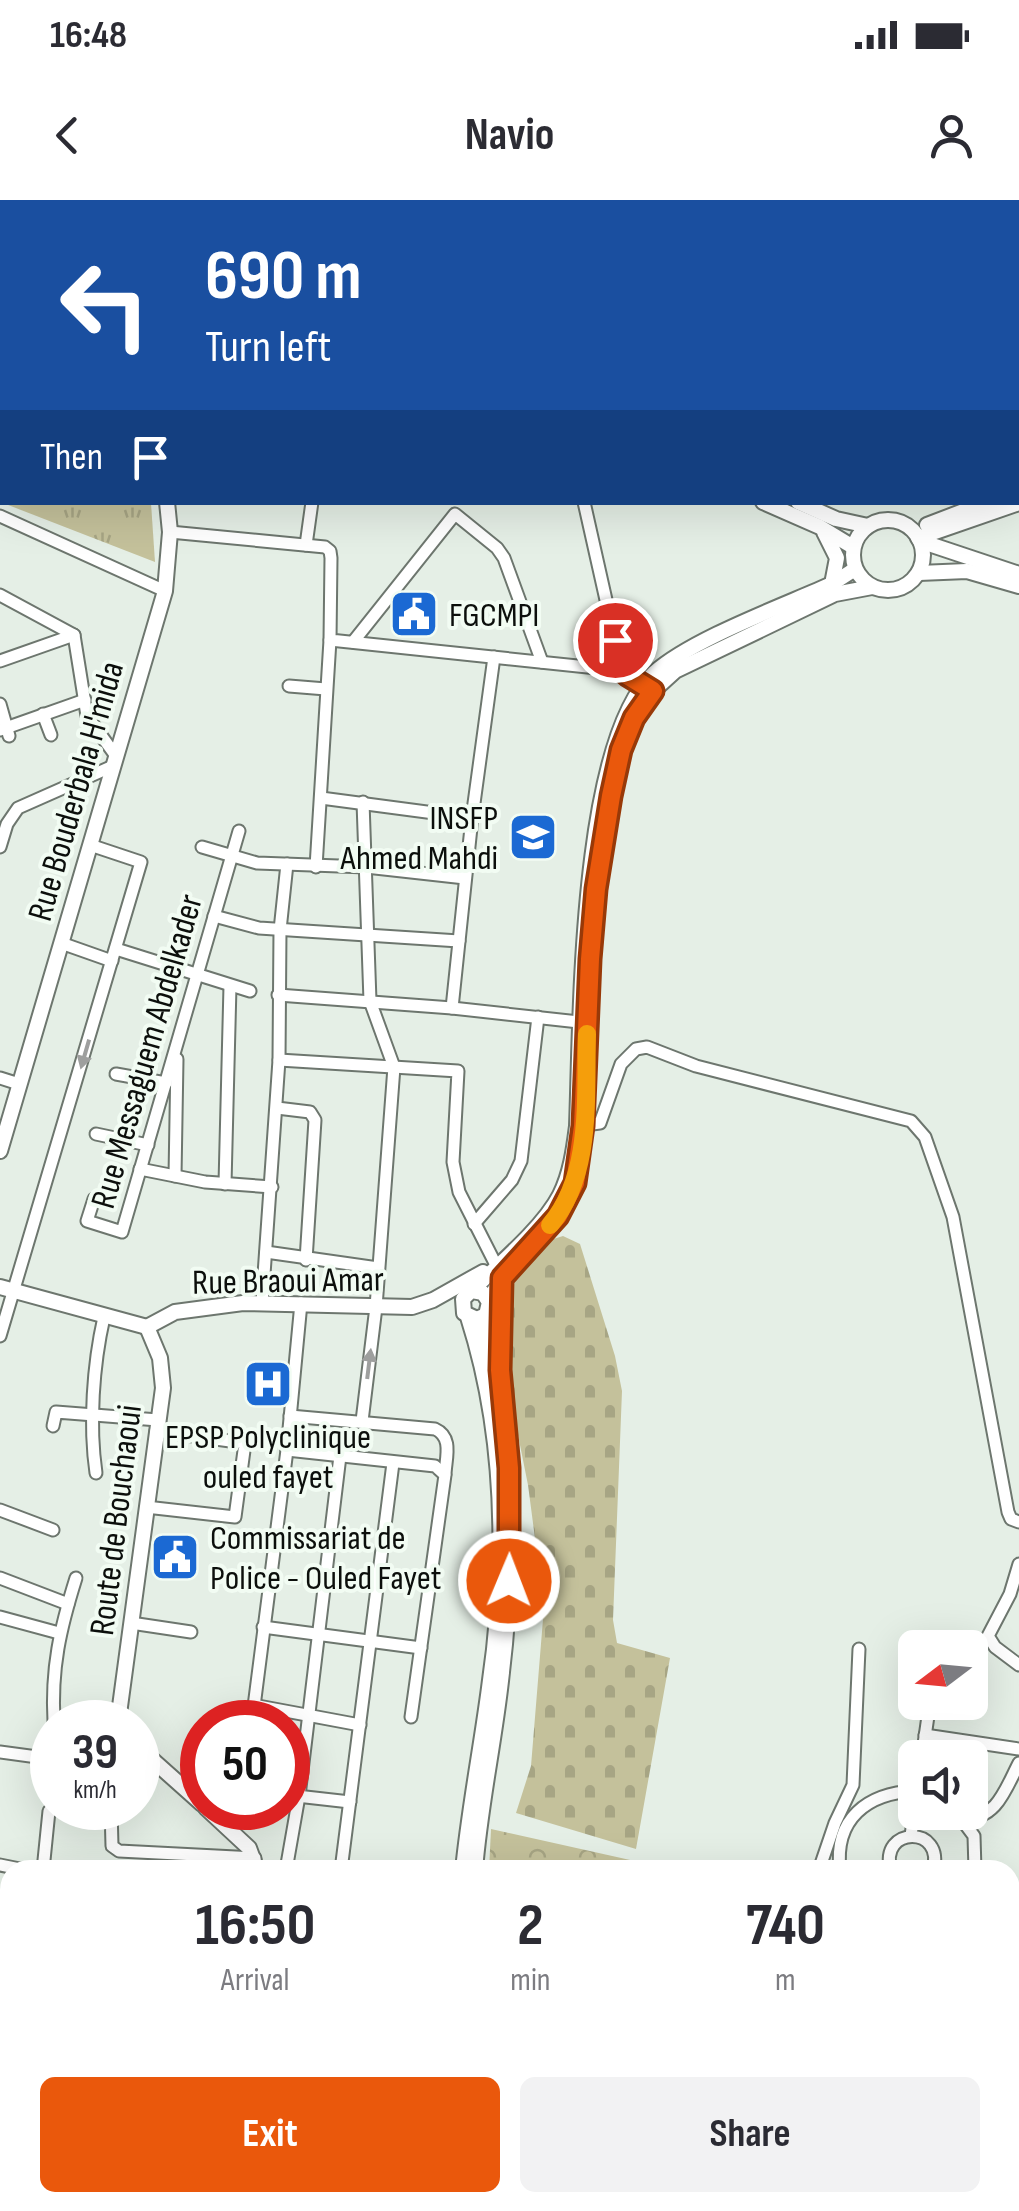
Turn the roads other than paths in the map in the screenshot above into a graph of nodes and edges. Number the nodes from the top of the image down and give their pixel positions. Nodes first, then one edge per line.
1 (168, 505) edge
2 (312, 505) edge
3 (445, 505) edge
4 (585, 505) edge
5 (769, 505) edge
6 (805, 505) edge
7 (980, 505) edge
8 (1013, 505) edge
9 (454, 514) junction
10 (0, 516) edge
11 (961, 524) junction
12 (868, 526) junction
13 (820, 528) junction
14 (170, 532) junction
15 (916, 536) junction
16 (306, 545) junction
17 (853, 547) junction
18 (970, 558) junction
19 (855, 569) junction
20 (918, 572) junction
21 (1019, 574) edge
22 (832, 584) junction
23 (1019, 586) edge
24 (872, 587) junction
25 (165, 590) junction
26 (0, 595) edge
27 (74, 635) junction
28 (330, 640) junction
29 (353, 642) junction
30 (494, 657) junction
31 (0, 661) edge
32 (542, 662) junction
33 (627, 675) junction
34 (290, 686) dead end
35 (648, 687) junction
36 (326, 689) junction
37 (85, 700) junction
38 (0, 704) edge
39 (43, 714) junction
40 (5, 731) edge
41 (51, 735) dead end
42 (110, 764) junction
43 (320, 798) junction
44 (363, 802) junction
45 (472, 818) junction
46 (239, 830) dead end
47 (90, 845) junction
48 (0, 847) edge
49 (202, 847) dead end
50 (232, 856) junction
51 (287, 864) junction
52 (316, 866) junction
53 (366, 867) junction
54 (465, 878) junction
55 (214, 916) junction
56 (280, 930) junction
57 (369, 936) junction
58 (458, 942) junction
59 (61, 943) junction
60 (114, 955) junction
61 (197, 976) junction
62 (230, 986) junction
63 (250, 990) dead end
64 (278, 995) junction
65 (370, 1001) junction
66 (452, 1008) junction
67 (538, 1017) junction
68 (584, 1023) junction
69 (177, 1045) junction
70 (280, 1060) junction
71 (394, 1067) junction
72 (116, 1074) dead end
73 (0, 1078) edge
74 (166, 1083) junction
75 (20, 1084) junction
76 (277, 1108) junction
77 (580, 1126) junction
78 (96, 1134) dead end
79 (148, 1144) junction
80 (0, 1151) edge
81 (140, 1170) junction
82 (175, 1176) junction
83 (225, 1184) junction
84 (272, 1187) junction
85 (94, 1199) dead end
86 (474, 1224) junction
87 (512, 1250) junction
88 (266, 1252) junction
89 (306, 1260) junction
90 (378, 1268) junction
91 (499, 1270) junction
92 (8, 1289) edge
93 (472, 1292) junction
94 (434, 1300) junction
95 (489, 1300) junction
96 (301, 1302) junction
97 (262, 1303) junction
98 (376, 1307) junction
99 (104, 1317) junction
100 (473, 1317) junction
101 (147, 1327) junction
102 (0, 1336) edge
103 (502, 1403) junction
104 (95, 1414) junction
105 (290, 1416) junction
106 (362, 1421) junction
107 (54, 1426) dead end
108 (157, 1426) junction
109 (287, 1450) junction
110 (340, 1456) junction
111 (392, 1463) junction
112 (96, 1473) dead end
113 (445, 1475) junction
114 (146, 1507) junction
115 (0, 1510) edge
116 (1018, 1525) edge
117 (53, 1530) dead end
118 (1019, 1564) edge
119 (0, 1578) edge
120 (76, 1578) dead end
121 (68, 1604) junction
122 (0, 1617) edge
123 (132, 1623) junction
124 (263, 1627) junction
125 (190, 1632) dead end
126 (59, 1633) junction
127 (317, 1634) junction
128 (370, 1642) junction
129 (420, 1648) junction
130 (859, 1649) dead end
131 (1019, 1664) edge
132 (53, 1700) edge
133 (122, 1700) edge
134 (254, 1700) edge
135 (310, 1700) edge
136 (310, 1715) edge
137 (411, 1717) dead end
138 (928, 1720) edge
139 (360, 1724) junction
140 (926, 1735) junction
141 (925, 1740) edge
142 (1019, 1749) edge
143 (0, 1752) edge
144 (30, 1756) edge
145 (1019, 1764) edge
146 (160, 1767) edge
147 (180, 1785) edge
148 (898, 1794) edge
149 (851, 1795) junction
150 (310, 1797) edge
151 (350, 1802) junction
152 (988, 1812) edge
153 (856, 1813) junction
154 (47, 1830) edge
155 (112, 1830) edge
156 (232, 1830) edge
157 (290, 1830) edge
158 (912, 1830) edge
159 (970, 1830) edge
160 (911, 1836) junction
161 (44, 1860) edge
162 (197, 1860) edge
163 (252, 1860) edge
164 (287, 1860) edge
165 (342, 1860) edge
166 (464, 1860) edge
167 (476, 1860) edge
168 (821, 1860) edge
169 (840, 1860) edge
170 (890, 1860) edge
171 (936, 1860) edge
172 (974, 1860) edge

1 - 14 main road, Rue Bouderbala H'mida
2 - 16 street
3 - 9 street
4 - 33 street
5 - 13 main road
6 - 12 main road
7 - 15 main road
8 - 11 main road
9 - 29 street
9 - 32 street
10 - 25 street
11 - 15 main road
11 - 18 main road
12 - 15 main road
12 - 17 main road
13 - 17 main road
13 - 22 main road
14 - 16 street
14 - 25 main road, Rue Bouderbala H'mida
15 - 18 main road
15 - 20 main road
16 - 28 street
17 - 19 main road
18 - 21 main road
19 - 22 main road
19 - 24 main road
20 - 23 main road
20 - 24 main road
22 - 35 main road
24 - 35 main road
25 - 42 main road, Rue Bouderbala H'mida
26 - 27 street
27 - 31 street
27 - 37 street
28 - 29 street
28 - 36 street
29 - 30 street
30 - 32 street
30 - 45 street
32 - 33 street
33 - 35 street
34 - 36 street
35 - 68 main road
36 - 43 street
37 - 39 street
37 - 42 street
38 - 40 street
39 - 40 street
39 - 41 street
42 - 47 main road, Rue Bouderbala H'mida
42 - 48 street
43 - 44 street
43 - 52 street
44 - 45 street
44 - 53 street
45 - 54 street
46 - 50 street, Rue Messaguem Abdelkader
47 - 59 main road, Rue Bouderbala H'mida
47 - 60 street
49 - 50 street
50 - 51 street
50 - 55 street, Rue Messaguem Abdelkader
51 - 52 street
51 - 56 street
52 - 53 street
53 - 54 street
53 - 57 street
54 - 58 street
55 - 56 street
55 - 61 street, Rue Messaguem Abdelkader
56 - 57 street
56 - 64 street
57 - 58 street
57 - 65 street
58 - 66 street
59 - 60 street
59 - 75 main road, Rue Bouderbala H'mida
60 - 61 street
60 -> 92 street
61 - 62 street
61 - 69 street, Rue Messaguem Abdelkader
62 - 63 street
62 - 83 street
64 - 65 street
64 - 70 street
65 - 66 street
65 - 71 street
66 - 67 street
67 - 68 street
67 - 86 street
68 - 77 main road
69 - 74 street, Rue Messaguem Abdelkader
69 - 82 street
70 - 71 street
70 - 76 street
71 - 86 street
71 - 90 street
72 - 74 street
73 - 75 street
74 - 79 street, Rue Messaguem Abdelkader
75 - 80 main road, Rue Bouderbala H'mida
76 - 84 street
76 - 89 street
77 - 87 main road
77 - 91 main road
77 - 116 street
78 - 79 street
79 - 81 street, Rue Messaguem Abdelkader
81 - 82 street
81 - 85 street, Rue Messaguem Abdelkader
82 - 83 street
83 - 84 street
84 - 88 street
86 - 91 street
87 - 91 main road
87 - 93 main road
88 - 89 street
88 - 97 street
89 - 90 street
90 - 98 street
91 - 94 main road
91 - 95 main road
91 - 103 main road
92 - 99 main road
92 - 102 street
93 - 94 main road, Rue Braoui Amar
93 - 95 main road
93 - 100 main road
94 - 98 main road, Rue Braoui Amar
94 - 100 main road
95 - 100 main road
96 - 97 main road, Rue Braoui Amar
96 - 98 main road, Rue Braoui Amar
96 - 105 street
97 - 101 main road, Rue Braoui Amar
106 -> 98 street
99 - 101 main road
99 - 104 street
100 - 103 main road
100 - 166 main road
101 - 108 main road, Route de Bouchaoui
103 - 167 main road
104 - 107 street
104 - 108 street
104 - 112 street
105 - 106 street
105 - 109 street
106 - 113 street
108 - 114 main road, Route de Bouchaoui
108 - 114 street
109 - 110 street
109 - 124 street
110 - 111 street
110 - 127 street
111 - 113 street
111 - 128 street
113 - 129 street
114 - 123 main road, Route de Bouchaoui
115 - 117 street
118 - 131 street
119 - 121 street
120 - 121 street
121 - 126 street
122 - 126 street
123 - 125 street
123 - 133 main road, Route de Bouchaoui
124 - 127 street
124 - 134 street
126 - 132 street
127 - 128 street
127 - 135 street
128 - 129 street
128 - 139 street
129 - 137 street
130 - 149 street
136 - 139 street
138 - 140 street
139 - 151 street
140 - 141 street
140 - 142 street
143 - 144 street
145 - 152 street
146 - 147 main road
148 - 153 street
149 - 153 street
149 - 168 street
150 - 151 street
151 - 165 street
153 - 169 street
154 - 161 street
155 - 162 street
156 - 163 main road
157 - 164 street
158 - 160 street
159 - 172 street
160 - 170 street
160 - 171 street

